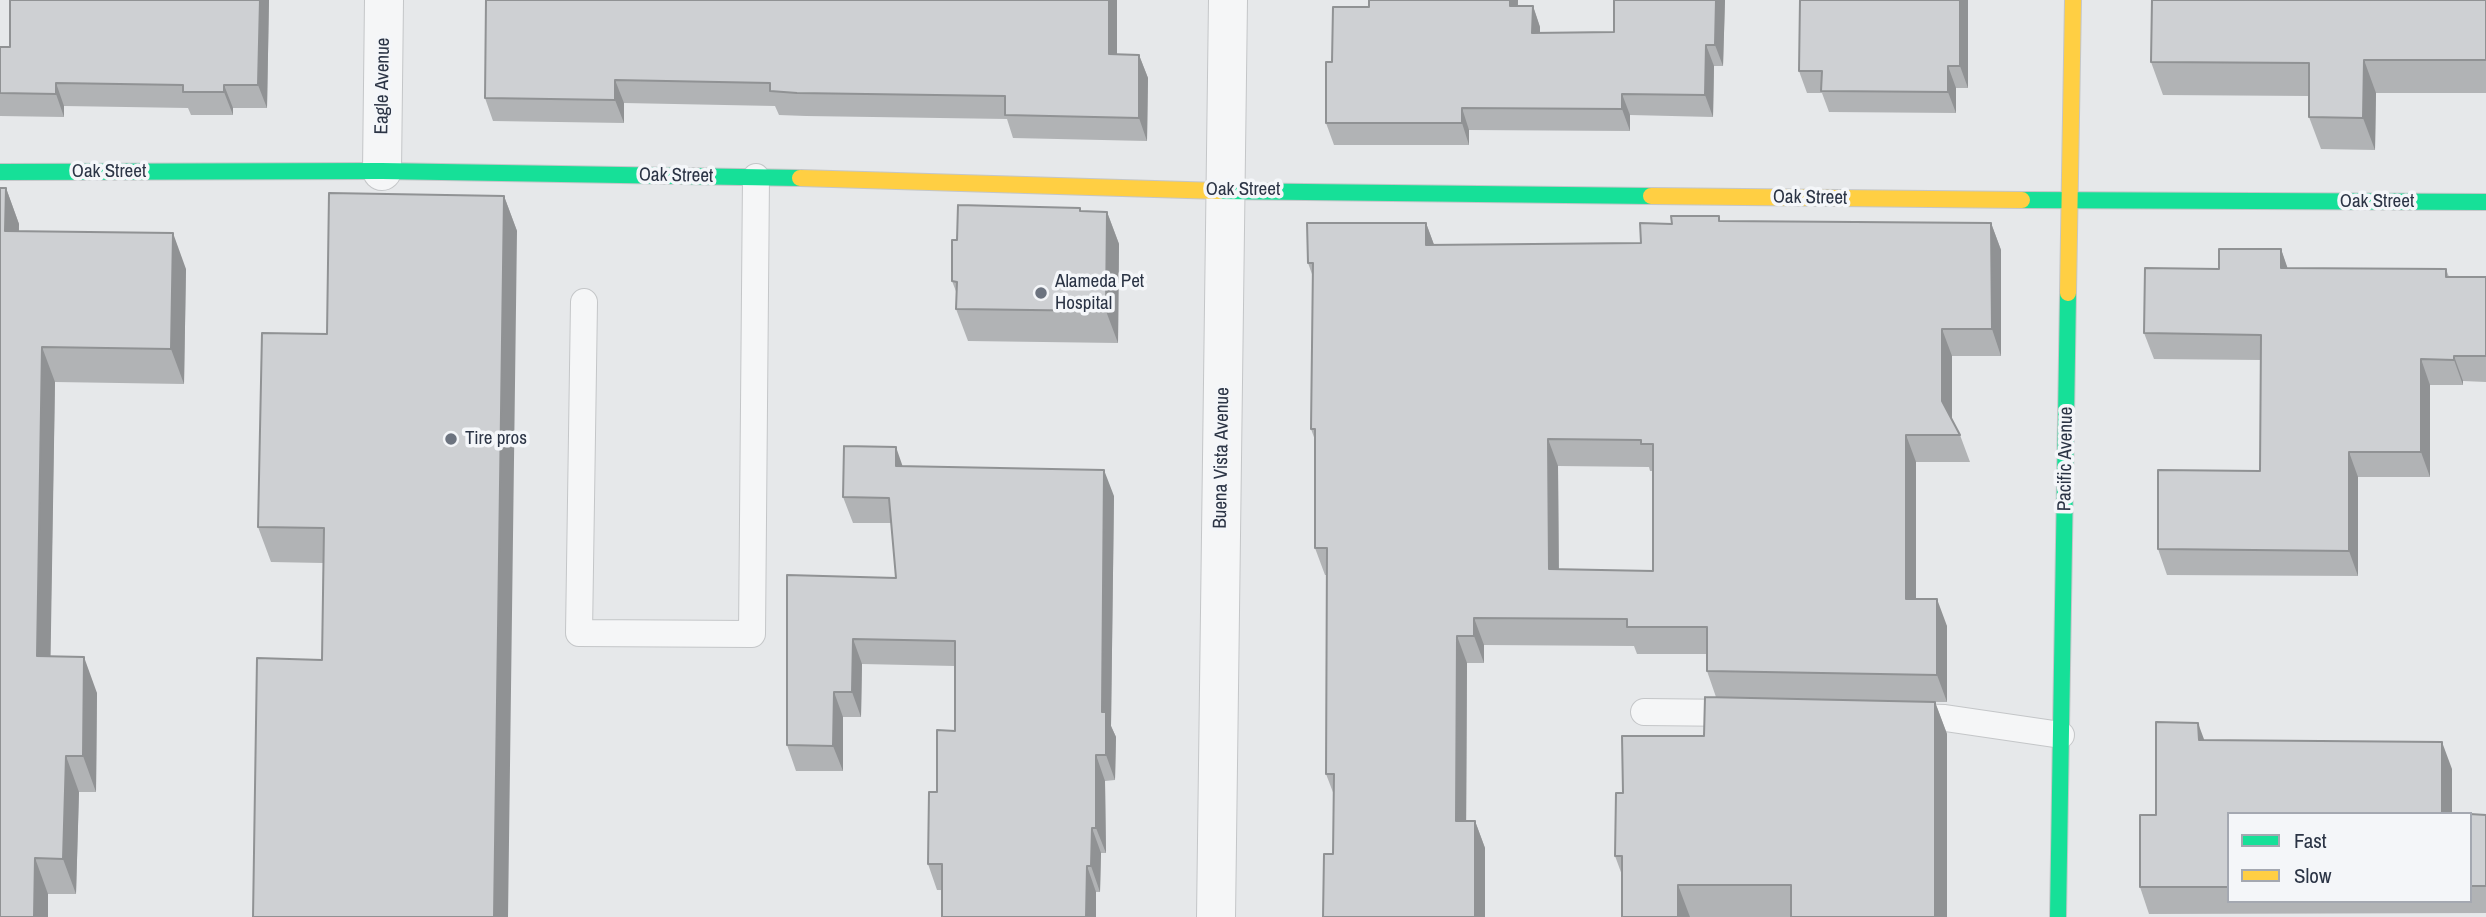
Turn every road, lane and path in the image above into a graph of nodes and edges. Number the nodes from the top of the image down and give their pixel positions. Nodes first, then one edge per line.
1 (384, 0) edge
2 (1228, 0) edge
3 (2073, 0) edge
4 (382, 171) junction
5 (0, 172) edge
6 (756, 177) junction
7 (1225, 190) junction
8 (2071, 201) junction
9 (2486, 202) edge
10 (584, 302) dead end
11 (1644, 712) dead end
12 (1769, 714) edge
13 (1878, 716) edge
14 (2061, 735) junction
15 (1216, 917) edge
16 (2058, 917) edge

1 - 4 street, Eagle Avenue
2 - 7 street, Buena Vista Avenue
3 - 8 street, Pacific Avenue
4 - 5 street, Oak Street
4 - 6 street, Oak Street
6 - 7 street, Oak Street
6 - 10 lane
7 - 8 street, Oak Street
7 - 15 street, Buena Vista Avenue
8 - 9 street, Oak Street
8 - 14 street, Pacific Avenue
11 - 12 lane
13 - 14 lane
14 - 16 street, Pacific Avenue

